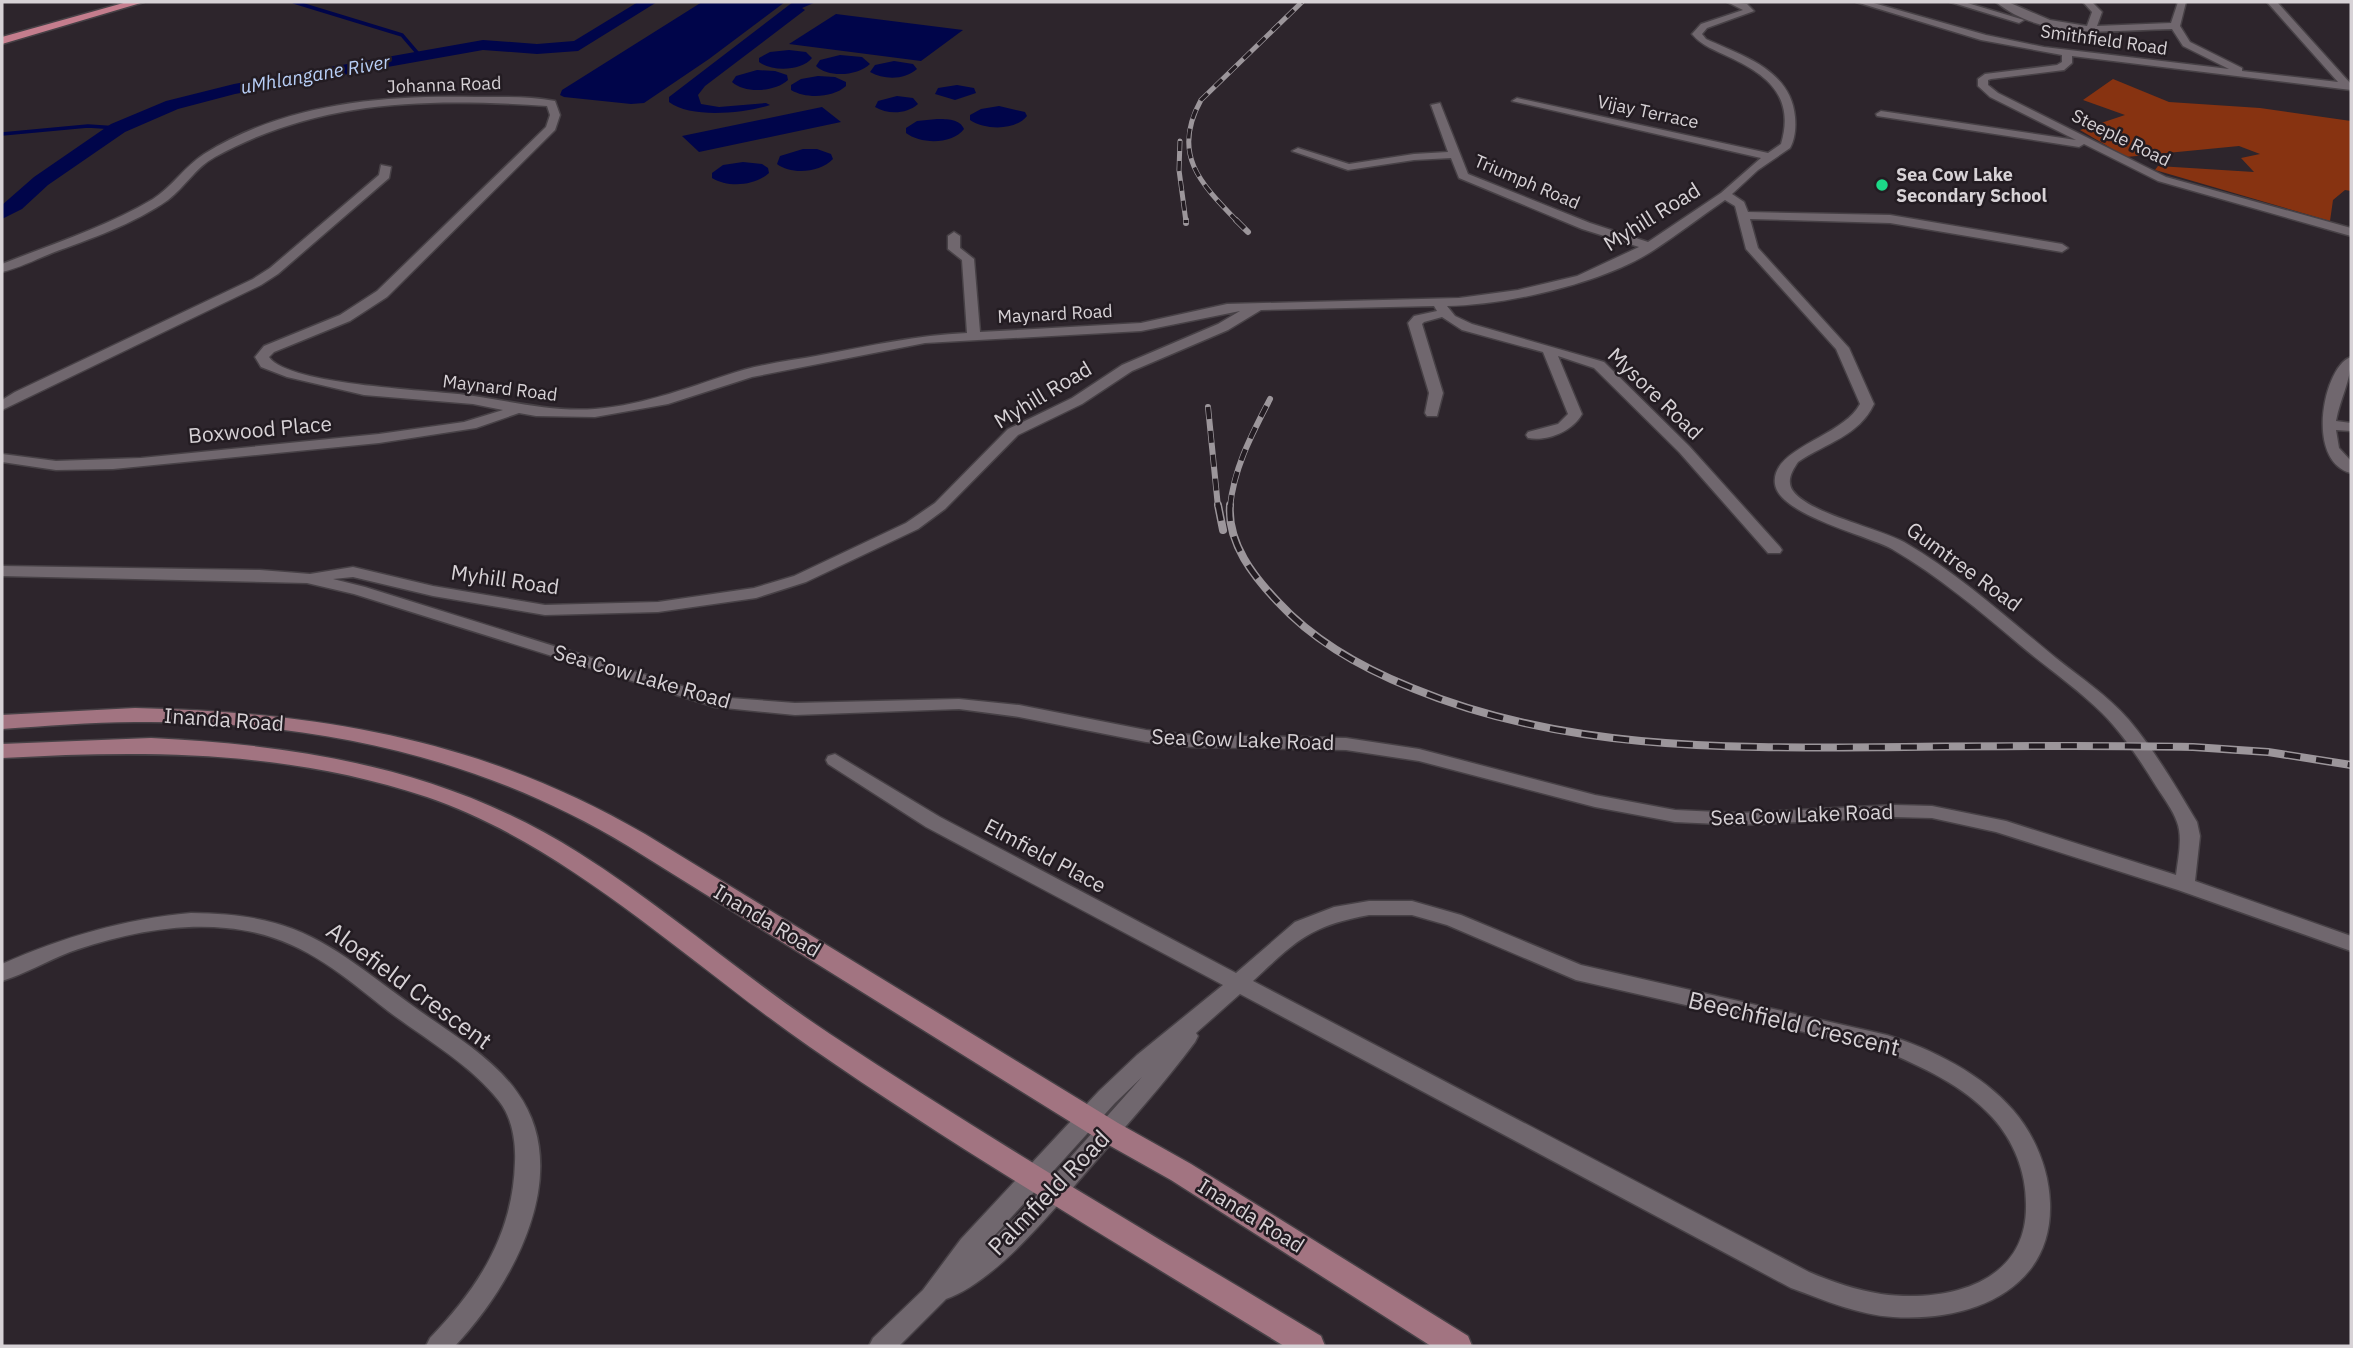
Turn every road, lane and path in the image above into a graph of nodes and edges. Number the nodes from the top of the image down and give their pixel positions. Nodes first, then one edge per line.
1 (105, 2) edge
2 (138, 2) edge
3 (1731, 2) edge
4 (1861, 2) edge
5 (1955, 2) edge
6 (2001, 2) edge
7 (2087, 2) edge
8 (2182, 2) edge
9 (2272, 2) edge
10 (2050, 24) junction
11 (2175, 26) junction
12 (2091, 30) junction
13 (2, 31) edge
14 (2, 41) edge
15 (2067, 54) junction
16 (2251, 77) junction
17 (2349, 86) edge
18 (1517, 101) dead end
19 (551, 103) joint
20 (1436, 105) dead end
21 (1881, 114) dead end
22 (2093, 145) junction
23 (1298, 150) dead end
24 (1453, 155) junction
25 (1771, 157) junction
26 (385, 167) dead end
27 (1725, 195) junction
28 (1744, 215) junction
29 (2351, 232) edge
30 (954, 236) dead end
31 (1650, 247) junction
32 (2062, 248) dead end
33 (2, 268) edge
34 (1258, 306) junction
35 (1441, 308) junction
36 (974, 335) junction
37 (1549, 350) junction
38 (2351, 361) edge
39 (2, 406) edge
40 (518, 408) junction
41 (1432, 413) dead end
42 (2330, 425) junction
43 (2351, 427) edge
44 (1533, 435) dead end
45 (2, 458) edge
46 (2351, 469) edge
47 (1774, 550) dead end
48 (2, 571) edge
49 (307, 578) junction
50 (2, 722) edge
51 (2, 751) edge
52 (835, 760) dead end
53 (2186, 885) junction
54 (2351, 944) edge
55 (2, 973) edge
56 (1239, 982) junction
57 (1118, 1103) joint
58 (1098, 1124) junction
59 (1033, 1177) junction
60 (1055, 1190) junction
61 (932, 1298) junction
62 (439, 1346) edge
63 (882, 1346) edge
64 (1310, 1346) edge
65 (1457, 1346) edge

1 - 13 highway
2 - 14 highway
3 - 25 street
4 - 15 street, Smithfield Road
5 - 10 street
6 - 10 street
7 - 12 street
8 - 11 street
9 - 17 street
10 - 12 street
11 - 12 street
11 - 16 street
15 - 16 street, Smithfield Road
15 - 22 street, Steeple Road
16 - 17 street, Smithfield Road
18 - 25 street, Vijay Terrace
19 - 33 street, Johanna Road
19 - 40 street, Maynard Road
20 - 24 street, Triumph Road
21 - 22 street
22 - 29 street, Steeple Road
23 - 24 street
24 - 31 street, Triumph Road
25 - 27 street
26 - 39 street
27 - 28 street
27 - 31 street, Myhill Road
28 - 32 street
28 - 53 street, Gumtree Road
30 - 36 street
31 - 35 street, Myhill Road
34 - 35 street, Myhill Road
34 - 36 street, Maynard Road
34 - 49 street, Myhill Road
35 - 37 street, Mysore Road
35 - 41 street
36 - 40 street, Maynard Road
37 - 44 street
37 - 47 street, Mysore Road
38 - 42 street
40 - 45 street, Boxwood Place
42 - 43 street
42 - 46 street
48 - 49 street, Sea Cow Lake Road
49 - 53 street, Sea Cow Lake Road
50 - 58 main road, Inanda Road
51 - 59 main road, Inanda Road
52 - 56 street, Elmfield Place
53 - 54 street, Sea Cow Lake Road
55 - 62 street, Aloefield Crescent
56 - 56 street, Beechfield Crescent
56 - 57 street, Beechfield Crescent
57 - 58 street, Palmfield Road
58 - 59 street, Palmfield Road
58 - 60 street, Palmfield Road
58 - 65 main road, Inanda Road
59 - 60 main road, Inanda Road
59 - 61 street, Palmfield Road
60 - 61 street, Palmfield Road
60 - 64 main road, Inanda Road
61 - 63 street, Palmfield Road

